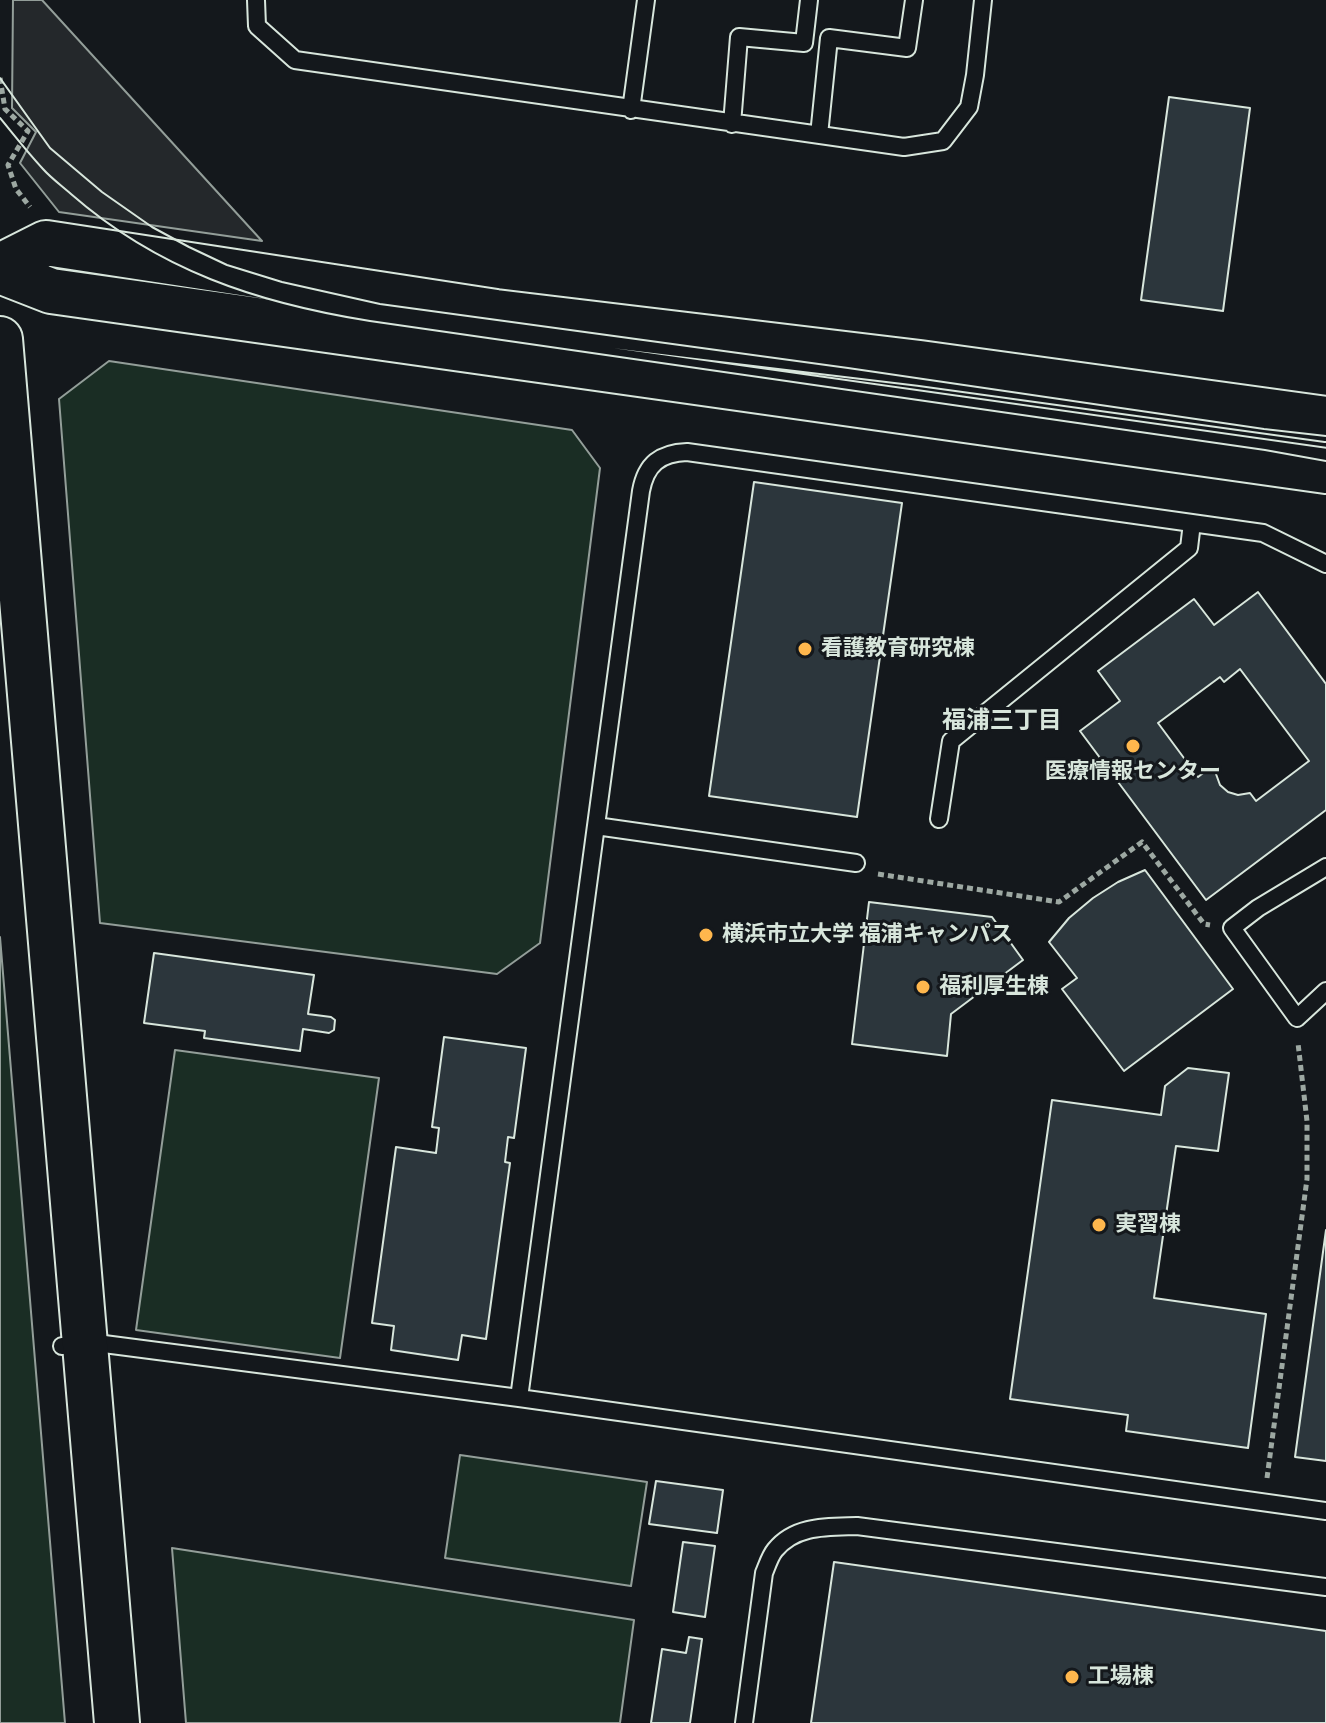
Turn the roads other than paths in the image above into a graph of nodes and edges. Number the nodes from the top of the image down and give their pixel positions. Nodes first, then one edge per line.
1 (256, 0) edge
2 (646, 0) edge
3 (809, 0) edge
4 (914, 0) edge
5 (983, 0) edge
6 (631, 110) junction
7 (732, 124) junction
8 (819, 135) junction
9 (0, 268) edge
10 (0, 339) edge
11 (1326, 419) edge
12 (1326, 471) edge
13 (1192, 523) junction
14 (1326, 564) edge
15 (0, 605) edge
16 (939, 819) dead end
17 (596, 826) junction
18 (856, 863) road end
19 (1326, 867) edge
20 (1326, 991) edge
21 (73, 1345) junction
22 (519, 1398) junction
23 (1326, 1511) edge
24 (1326, 1587) edge
25 (94, 1723) edge
26 (117, 1723) edge
27 (744, 1723) edge

1 - 6 lane
2 - 6 lane
3 - 7 lane
4 - 8 lane
5 - 8 lane
6 - 7 lane
7 - 8 lane
9 - 11 street
9 - 12 street
10 - 21 street
13 - 14 lane
13 - 16 lane
13 - 17 lane
15 - 21 street
17 - 18 lane
17 - 22 lane
19 - 20 lane
21 - 22 lane
21 - 25 street
21 - 26 street
22 - 23 lane
24 - 27 lane

